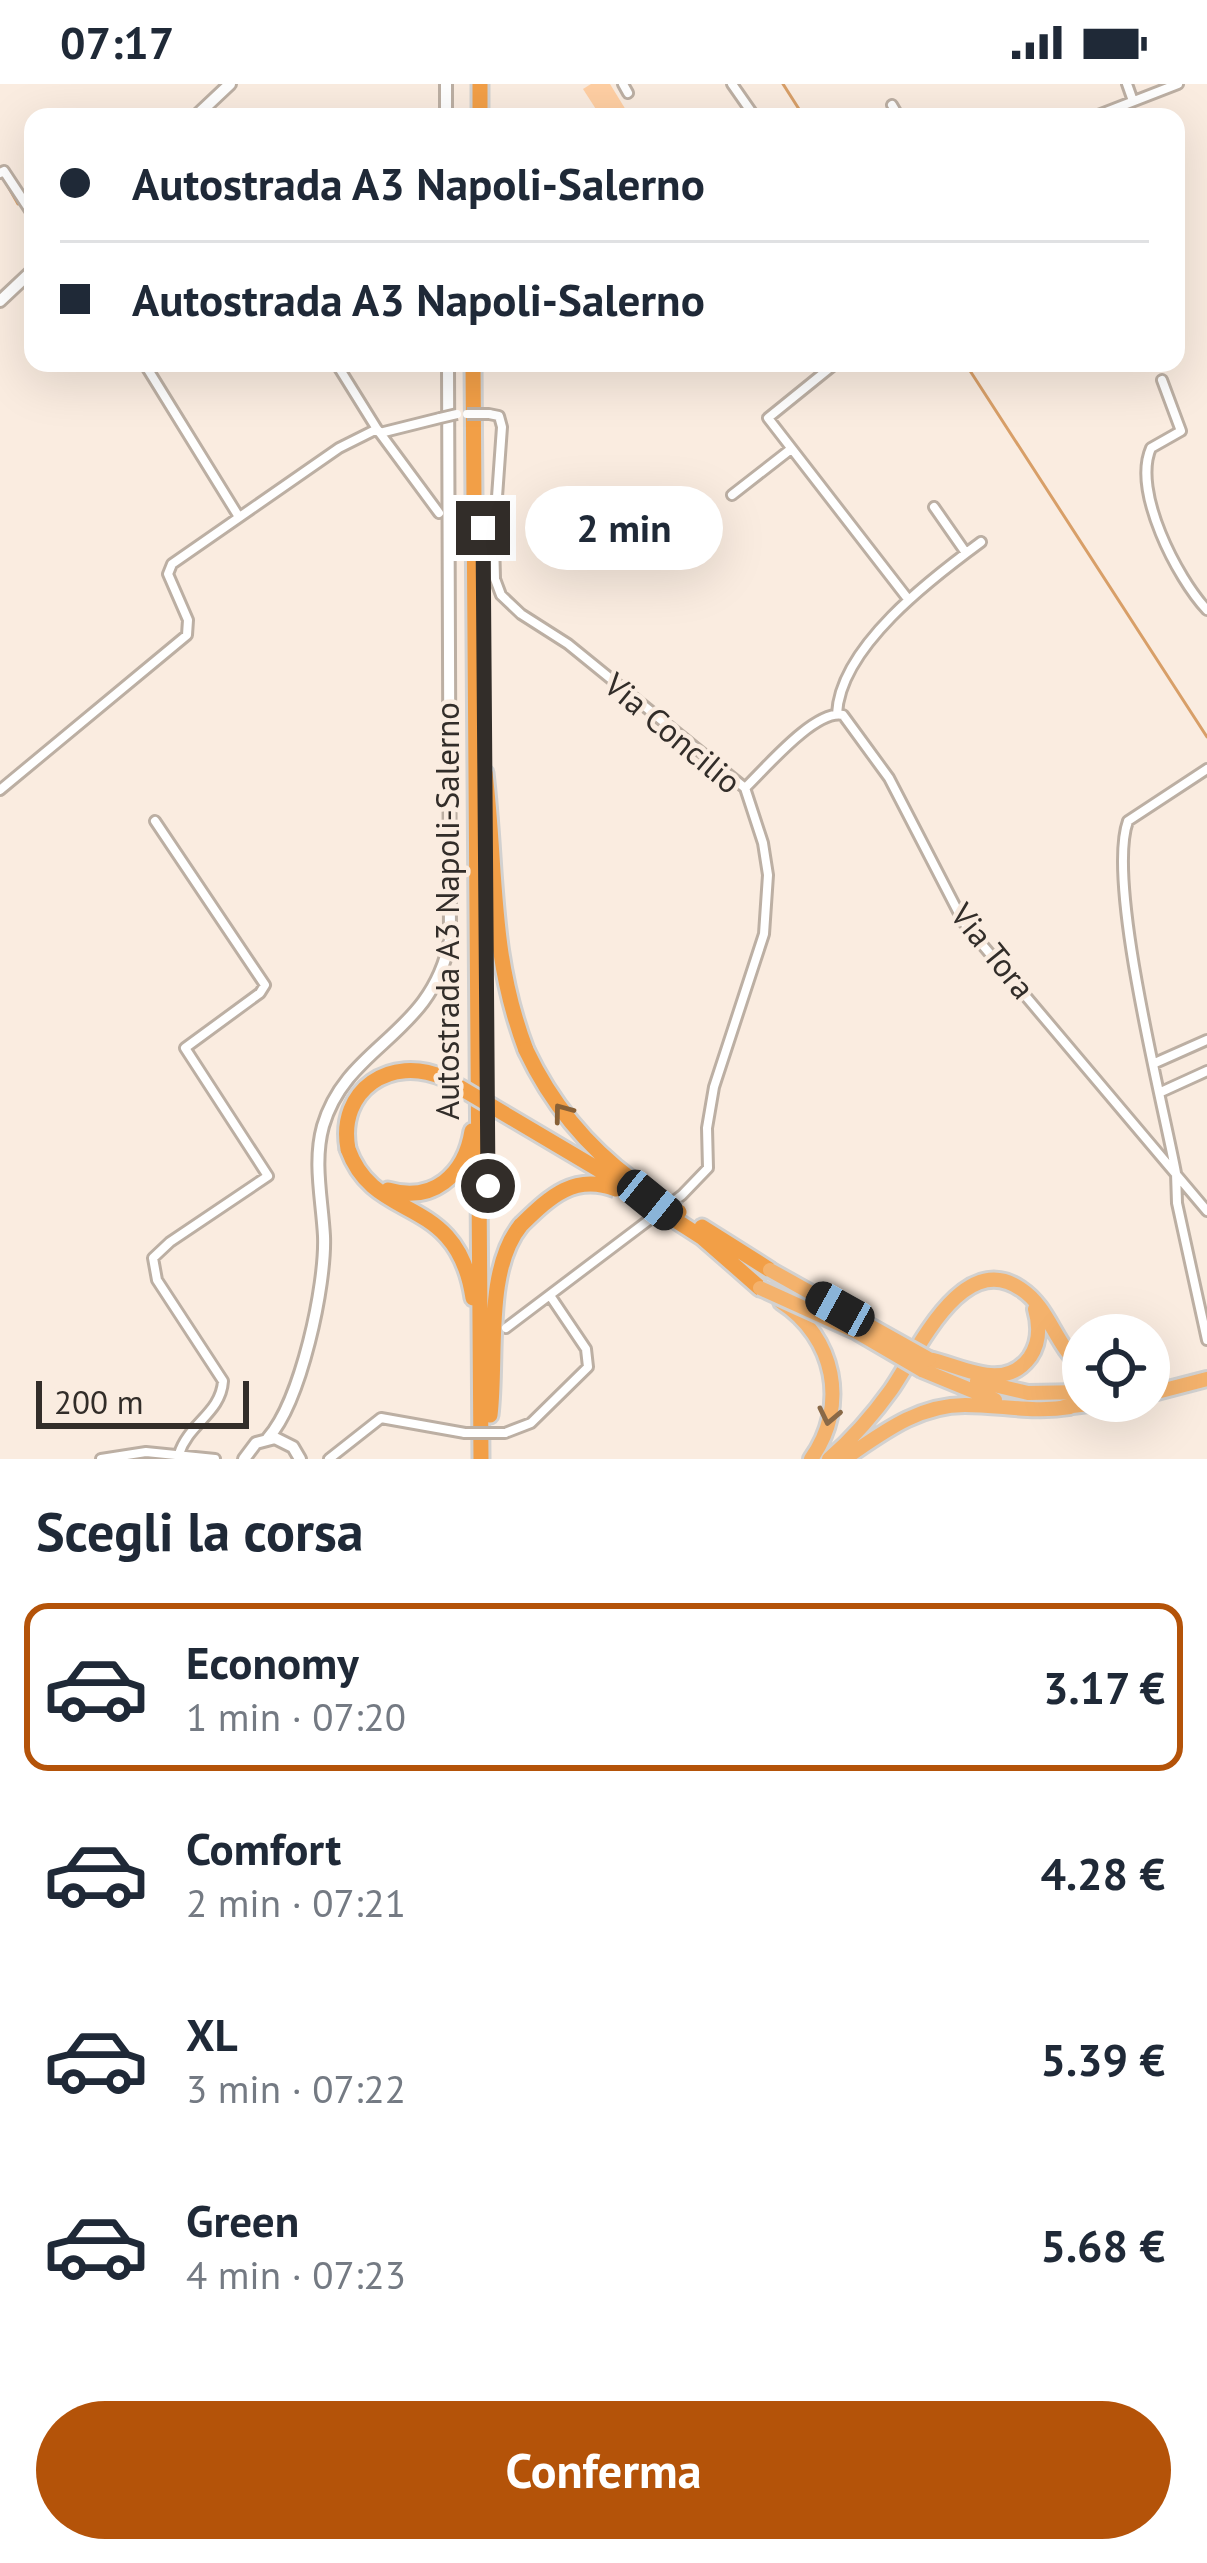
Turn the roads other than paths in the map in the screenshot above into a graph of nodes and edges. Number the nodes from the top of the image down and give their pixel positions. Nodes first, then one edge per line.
1 (230, 84) edge
2 (1127, 84) edge
3 (1178, 84) edge
4 (1133, 101) junction
5 (892, 105) dead end
6 (205, 108) edge
7 (894, 108) edge
8 (1116, 108) edge
9 (2, 172) edge
10 (24, 203) edge
11 (24, 278) edge
12 (0, 301) edge
13 (150, 372) edge
14 (342, 372) edge
15 (448, 372) edge
16 (472, 372) edge
17 (482, 372) edge
18 (825, 372) edge
19 (1162, 380) dead end
20 (378, 431) junction
21 (791, 449) junction
22 (732, 495) dead end
23 (934, 507) dead end
24 (439, 513) dead end
25 (239, 517) junction
26 (981, 542) dead end
27 (966, 553) junction
28 (908, 599) junction
29 (1207, 610) edge
30 (837, 714) junction
31 (1207, 770) edge
32 (485, 773) junction
33 (745, 788) junction
34 (0, 790) edge
35 (155, 821) dead end
36 (478, 1018) junction
37 (1207, 1040) edge
38 (1155, 1063) junction
39 (1207, 1071) edge
40 (1161, 1092) junction
41 (1176, 1173) junction
42 (369, 1182) junction
43 (1207, 1210) edge
44 (677, 1216) junction
45 (770, 1270) joint
46 (760, 1288) junction
47 (1027, 1294) junction
48 (551, 1297) junction
49 (506, 1328) dead end
50 (1207, 1340) edge
51 (1062, 1346) edge
52 (925, 1365) junction
53 (1207, 1378) edge
54 (1170, 1386) edge
55 (1062, 1392) edge
56 (1062, 1407) edge
57 (1062, 1408) edge
58 (486, 1415) junction
59 (283, 1417) junction
60 (268, 1438) junction
61 (298, 1453) edge
62 (179, 1454) junction
63 (245, 1456) edge
64 (101, 1459) edge
65 (215, 1459) edge
66 (231, 1459) edge
67 (329, 1459) edge
68 (481, 1459) edge
69 (490, 1459) edge
70 (811, 1459) edge
71 (829, 1459) edge
72 (844, 1459) edge

1 - 6 street
2 - 4 street
3 - 4 street
4 - 8 street
5 - 7 street
9 - 10 street
11 - 12 street
13 - 25 street
14 - 20 street
15 - 59 street
16 - 36 highway, Autostrada A3 Napoli-Salerno
17 - 32 highway, Autostrada A3 Napoli-Salerno
18 - 21 street
19 - 29 street
20 - 24 street
20 - 25 street, Via Concilio
20 - 33 street, Via Concilio, bridge
21 - 22 street
21 - 28 street
23 - 27 street
25 - 34 street, Via Concilio
26 - 27 street
27 - 28 street
28 - 30 street
30 - 33 street
30 - 41 street, Via Tora
31 - 38 street
44 -> 32 highway, bridge
32 - 58 highway, Autostrada A3 Napoli-Salerno
33 - 48 street, Via Concilio
35 - 62 street
36 - 42 highway
36 - 58 highway, Autostrada A3 Napoli-Salerno
37 - 38 street
38 - 40 street
39 - 40 street
40 - 41 street
41 - 43 street, Via Tora
41 - 50 street
42 - 44 highway, bridge
42 - 58 highway
44 - 45 highway
44 - 46 highway
44 - 58 highway, bridge
45 - 52 highway, bridge
46 - 52 highway, bridge
46 -> 70 highway, bridge
47 - 51 highway
47 - 52 highway
47 - 71 highway
48 - 49 street, Via Concilio
48 - 67 street, bridge
52 - 55 highway
52 - 56 highway
53 - 54 highway
57 - 72 highway
58 - 68 highway, Autostrada A3 Napoli-Salerno
58 - 69 highway, Autostrada A3 Napoli-Salerno
59 - 60 street
59 - 61 street
60 - 61 street
60 - 63 street
62 - 64 street
62 - 65 street
63 - 66 street

